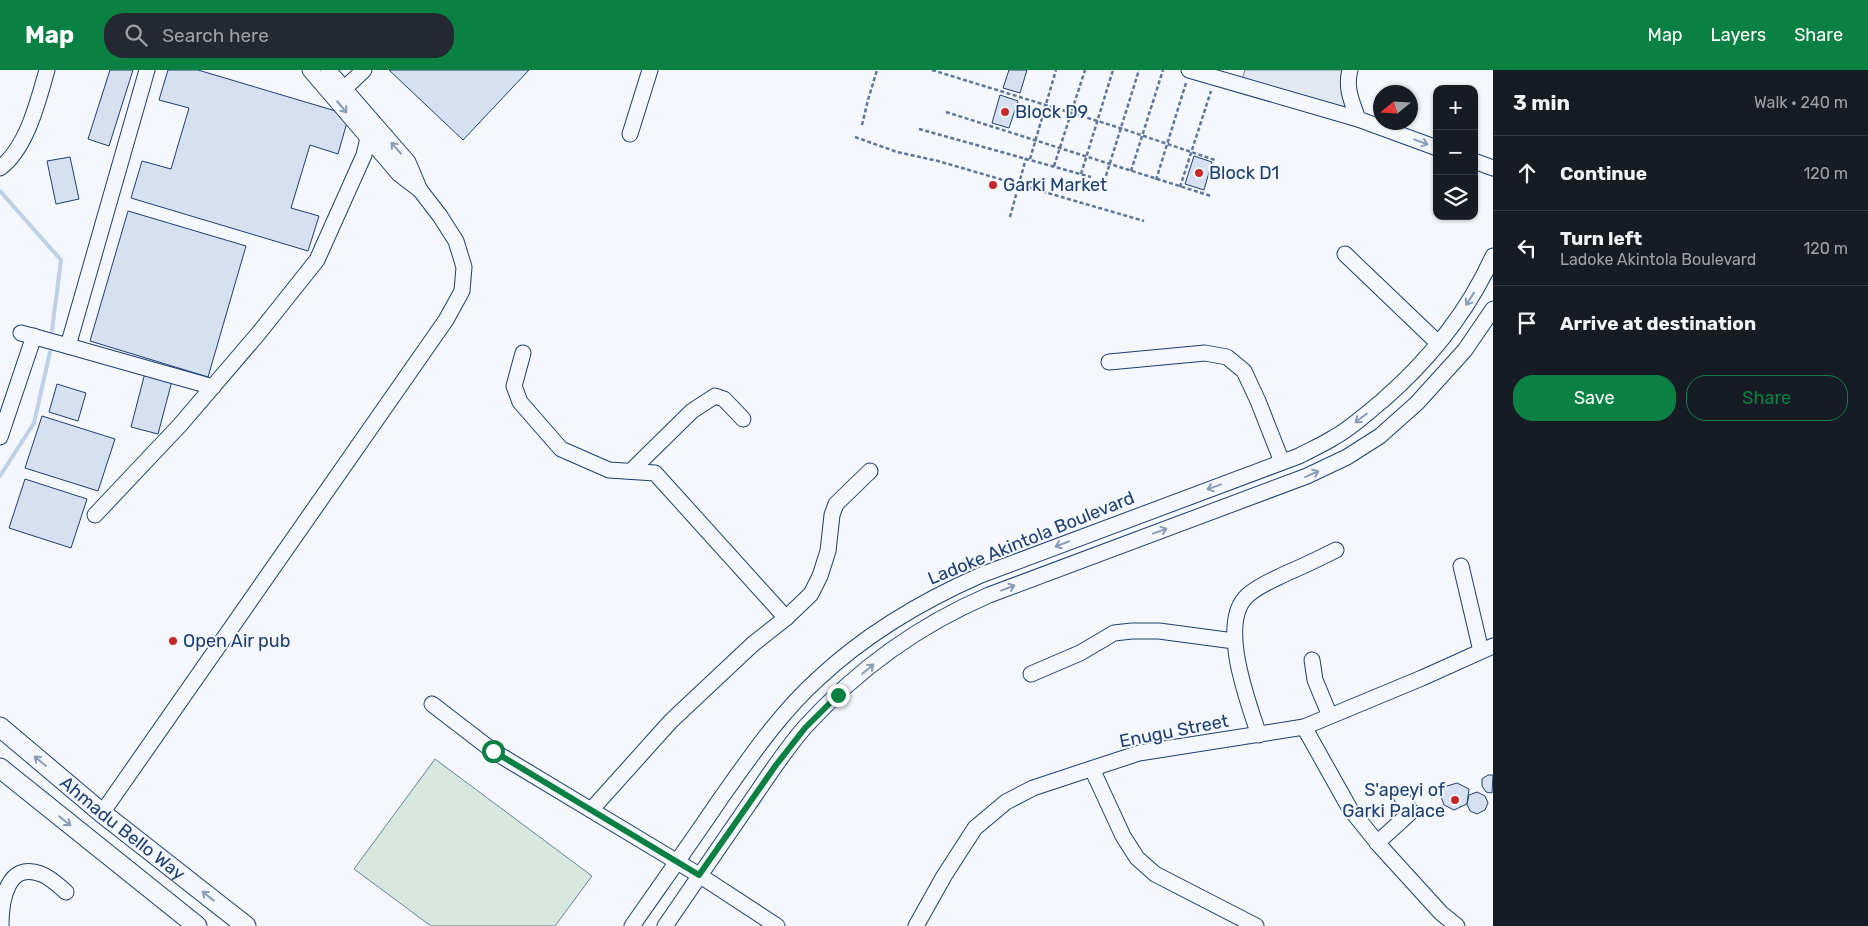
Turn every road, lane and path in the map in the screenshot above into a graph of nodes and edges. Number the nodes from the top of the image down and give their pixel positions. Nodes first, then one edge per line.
1 (47, 70) edge
2 (147, 70) edge
3 (310, 70) edge
4 (328, 70) edge
5 (364, 70) edge
6 (650, 70) edge
7 (877, 70) edge
8 (932, 70) edge
9 (1056, 70) edge
10 (1085, 70) edge
11 (1113, 70) edge
12 (1139, 70) edge
13 (1163, 70) edge
14 (1190, 70) edge
15 (1350, 70) edge
16 (1215, 78) junction
17 (345, 88) junction
18 (1045, 105) junction
19 (946, 112) dead end
20 (1071, 113) junction
21 (1358, 119) junction
22 (372, 121) junction
23 (1097, 121) junction
24 (862, 126) dead end
25 (1121, 128) junction
26 (919, 129) dead end
27 (630, 134) dead end
28 (1143, 136) junction
29 (855, 137) dead end
30 (368, 138) junction
31 (1035, 140) junction
32 (1167, 144) junction
33 (1433, 147) edge
34 (1060, 148) junction
35 (1192, 152) junction
36 (1086, 156) junction
37 (1028, 158) junction
38 (1215, 160) dead end
39 (1478, 162) edge
40 (1110, 164) junction
41 (1054, 166) junction
42 (0, 168) edge
43 (1493, 168) edge
44 (1132, 171) junction
45 (1081, 174) junction
46 (1091, 177) dead end
47 (1156, 180) junction
48 (1104, 182) dead end
49 (1019, 184) junction
50 (1180, 187) junction
51 (420, 190) junction
52 (1211, 196) dead end
53 (1010, 217) dead end
54 (1144, 221) dead end
55 (1345, 254) dead end
56 (1493, 256) edge
57 (1488, 279) edge
58 (1493, 308) edge
59 (1438, 343) junction
60 (68, 346) junction
61 (523, 353) dead end
62 (1109, 362) dead end
63 (214, 387) junction
64 (743, 419) dead end
65 (0, 437) edge
66 (1282, 462) junction
67 (631, 471) junction
68 (870, 471) dead end
69 (95, 515) dead end
70 (1336, 550) dead end
71 (1461, 566) dead end
72 (786, 618) junction
73 (1234, 642) junction
74 (1487, 648) edge
75 (1312, 660) dead end
76 (1031, 674) dead end
77 (432, 704) dead end
78 (1330, 716) junction
79 (1304, 727) junction
80 (6, 732) edge
81 (1259, 735) junction
82 (0, 768) edge
83 (1092, 769) junction
84 (1401, 796) dead end
85 (591, 810) junction
86 (102, 813) junction
87 (1377, 842) junction
88 (677, 862) junction
89 (699, 875) junction
90 (66, 892) dead end
91 (1, 926) edge
92 (197, 926) edge
93 (246, 926) edge
94 (632, 926) edge
95 (665, 926) edge
96 (777, 926) edge
97 (916, 926) edge
98 (1256, 926) edge
99 (1457, 926) edge

1 - 42 street
2 - 60 street
3 -> 30 street
4 - 17 street
5 - 17 street
6 - 27 street
7 - 24 path
8 - 18 path
9 - 18 path
10 - 20 path
11 - 23 path
12 - 25 path
13 - 28 path
14 - 16 street
14 - 32 path
15 - 21 street
16 - 21 street
16 - 35 path
17 - 22 street
18 - 20 path
18 - 31 path
19 - 31 path
20 - 23 path
20 - 34 path
21 -> 33 street
22 - 30 street
51 -> 22 street
23 - 25 path
23 - 36 path
25 - 28 path
25 - 40 path
26 - 37 path
28 - 32 path
28 - 44 path
29 - 49 path
30 - 51 street
30 - 63 street
31 - 34 path
31 - 37 path
32 - 35 path
32 - 47 path
34 - 36 path
34 - 41 path
35 - 38 path
35 - 50 path
36 - 40 path
36 - 45 path
37 - 41 path
37 - 49 path
39 - 43 street
40 - 44 path
40 - 48 path
41 - 45 path
44 - 47 path
45 - 46 path
47 - 50 path
49 - 53 path
49 - 54 path
50 - 52 path
51 - 86 street
55 - 59 street
56 - 57 street, Ladoke Akintola Boulevard
57 -> 59 street, Ladoke Akintola Boulevard
89 -> 58 street
59 -> 66 street, Ladoke Akintola Boulevard
60 - 63 street
60 - 65 street
61 - 67 street
62 - 66 street
63 - 69 street
64 - 67 street
66 -> 88 street, Ladoke Akintola Boulevard
67 - 72 street
68 - 72 street
70 - 73 street
71 - 74 street
72 - 85 street
73 - 76 street
73 - 81 street
74 - 78 street, Enugu Street
75 - 78 street
77 - 85 street
78 - 79 street, Enugu Street
79 - 81 street, Enugu Street
79 - 87 street
86 -> 80 main road, Ahmadu Bello Way
81 - 83 street, Enugu Street
82 -> 92 main road, Ahmadu Bello Way
83 - 97 street, Enugu Street
83 - 98 street
84 - 87 street
85 - 88 street
93 -> 86 main road, Ahmadu Bello Way
87 - 99 street
88 - 89 street
88 - 94 street, Ladoke Akintola Boulevard
89 - 95 street
89 - 96 street
90 - 91 street

